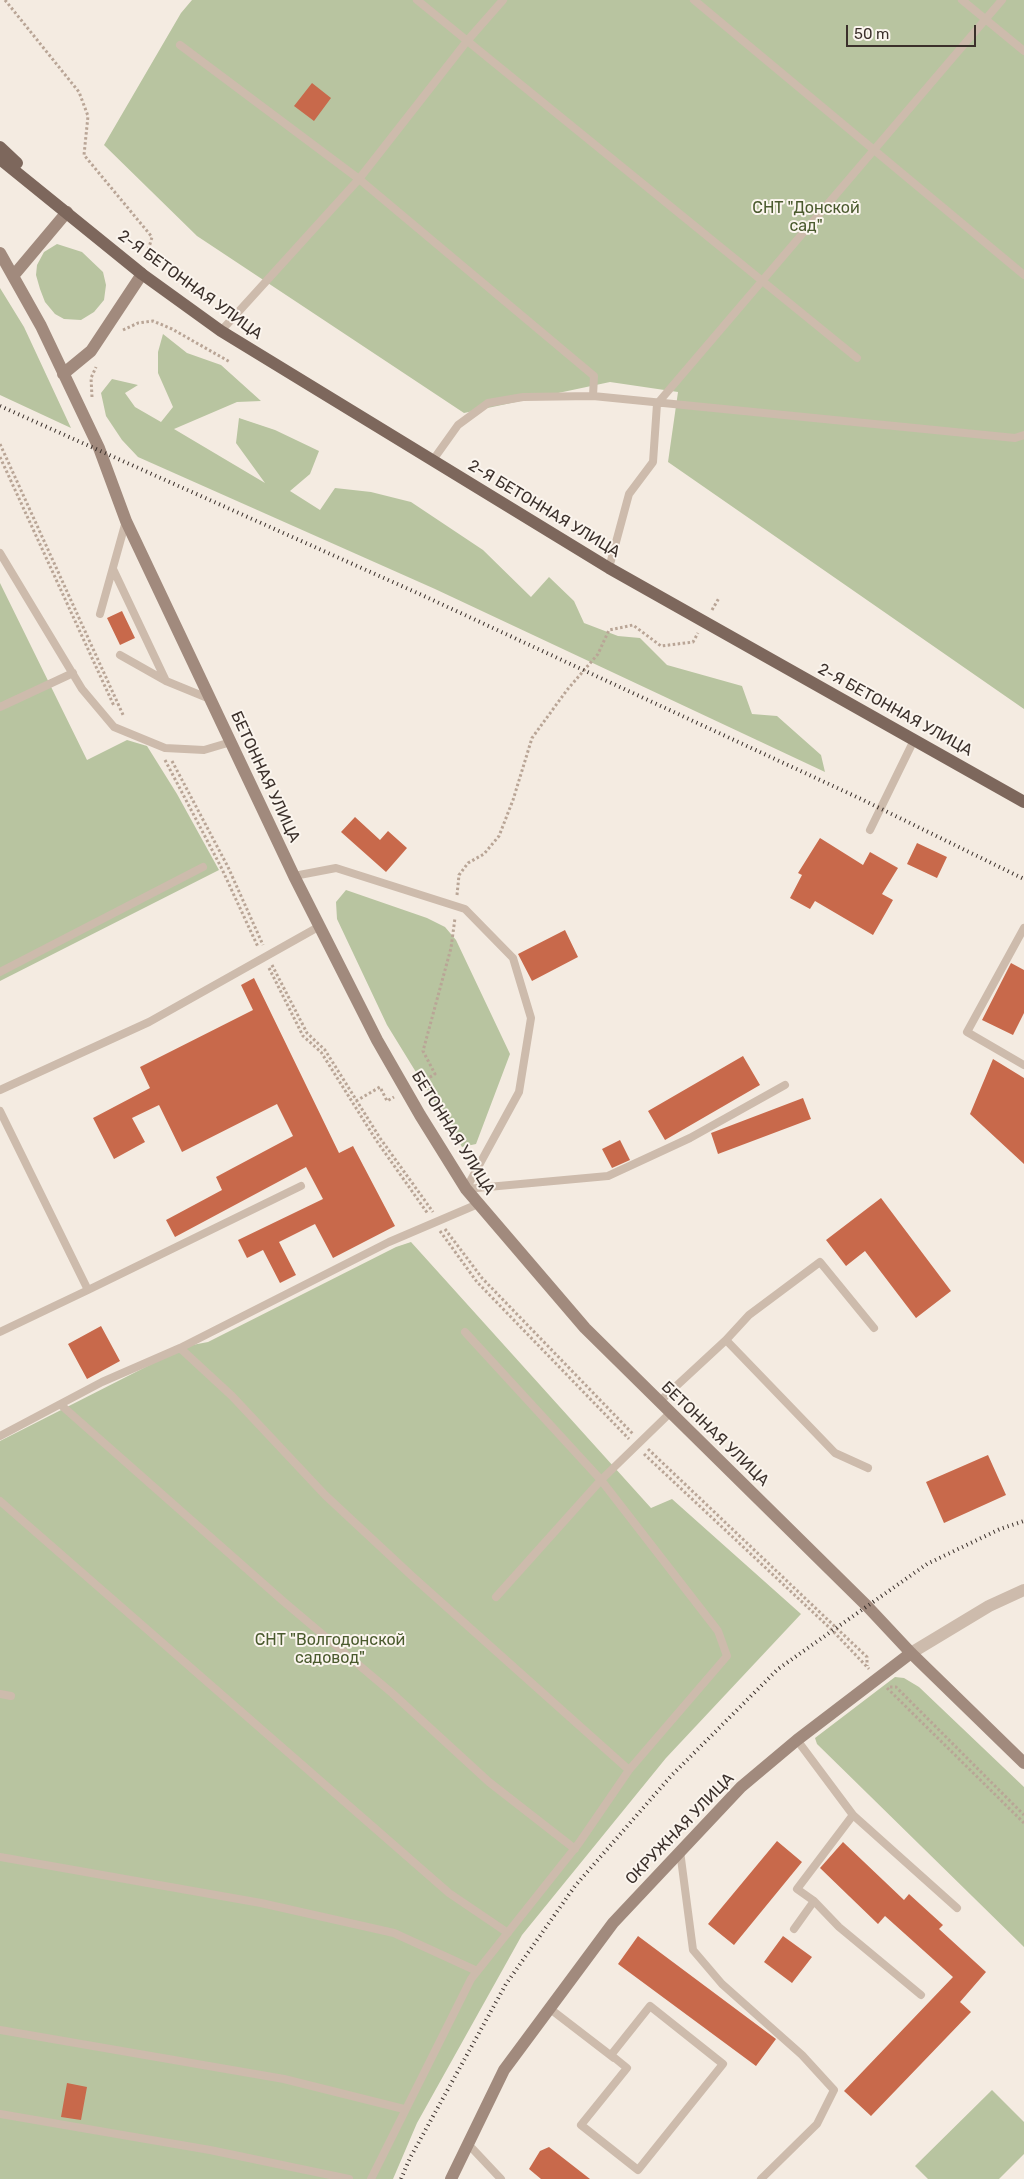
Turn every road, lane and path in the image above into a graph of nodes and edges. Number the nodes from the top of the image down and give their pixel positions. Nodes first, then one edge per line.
1 (5, 0) edge
2 (417, 0) edge
3 (503, 0) edge
4 (694, 0) edge
5 (962, 0) edge
6 (1002, 0) edge
7 (986, 19) junction
8 (467, 41) junction
9 (180, 45) dead end
10 (1024, 51) edge
11 (0, 147) edge
12 (873, 150) junction
13 (0, 159) edge
14 (360, 179) junction
15 (67, 212) junction
16 (0, 253) edge
17 (142, 274) junction
18 (14, 275) junction
19 (1024, 275) edge
20 (762, 281) junction
21 (121, 331) dead end
22 (221, 331) junction
23 (858, 358) dead end
24 (230, 362) dead end
25 (97, 365) dead end
26 (64, 374) junction
27 (593, 396) junction
28 (657, 404) junction
29 (93, 406) dead end
30 (1024, 435) edge
31 (0, 444) edge
32 (0, 457) edge
33 (433, 460) junction
34 (126, 521) junction
35 (0, 553) edge
36 (610, 568) junction
37 (113, 569) junction
38 (100, 614) dead end
39 (692, 642) dead end
40 (120, 656) dead end
41 (73, 673) junction
42 (166, 681) junction
43 (211, 700) junction
44 (0, 707) edge
45 (914, 740) junction
46 (231, 742) junction
47 (164, 758) dead end
48 (1024, 802) edge
49 (870, 830) dead end
50 (203, 866) dead end
51 (294, 876) junction
52 (456, 902) dead end
53 (455, 911) dead end
54 (320, 926) junction
55 (1024, 928) edge
56 (263, 957) junction
57 (0, 972) edge
58 (1024, 1065) edge
59 (785, 1084) dead end
60 (0, 1090) edge
61 (406, 1091) junction
62 (356, 1101) dead end
63 (0, 1111) edge
64 (300, 1186) dead end
65 (466, 1189) junction
66 (478, 1204) junction
67 (435, 1223) junction
68 (88, 1290) junction
69 (874, 1328) dead end
70 (0, 1332) edge
71 (465, 1332) dead end
72 (726, 1340) junction
73 (180, 1348) junction
74 (659, 1402) junction
75 (61, 1405) junction
76 (670, 1413) junction
77 (0, 1436) edge
78 (636, 1446) junction
79 (868, 1468) dead end
80 (601, 1480) junction
81 (0, 1501) edge
82 (1024, 1590) edge
83 (496, 1597) dead end
84 (911, 1654) junction
85 (867, 1657) dead end
86 (886, 1687) dead end
87 (896, 1687) dead end
88 (0, 1694) edge
89 (10, 1696) dead end
90 (797, 1740) junction
91 (1024, 1763) edge
92 (629, 1770) junction
93 (853, 1815) junction
94 (1024, 1815) edge
95 (1024, 1824) edge
96 (575, 1849) junction
97 (680, 1850) junction
98 (0, 1857) edge
99 (814, 1901) junction
100 (957, 1908) dead end
101 (794, 1929) dead end
102 (508, 1933) junction
103 (477, 1971) junction
104 (921, 1995) dead end
105 (549, 2008) junction
106 (0, 2030) edge
107 (627, 2068) junction
108 (404, 2109) junction
109 (0, 2114) edge
110 (469, 2145) junction
111 (349, 2179) edge
112 (371, 2179) edge
113 (451, 2179) edge
114 (501, 2179) edge
115 (761, 2179) edge

1 - 17 path
2 - 8 lane
3 - 8 lane
4 - 12 lane
5 - 7 lane
6 - 7 lane
7 - 10 lane
7 - 12 lane
8 - 14 lane
8 - 20 lane
9 - 14 lane
11 - 15 main road, 2-Я БЕТОННАЯ УЛИЦА
12 - 19 lane
12 - 20 lane
13 - 15 main road, 2-Я БЕТОННАЯ УЛИЦА
14 - 22 lane
14 - 27 lane
15 - 17 main road, 2-Я БЕТОННАЯ УЛИЦА
15 - 18 main road
16 - 18 main road, БЕТОННАЯ УЛИЦА
17 - 22 main road, 2-Я БЕТОННАЯ УЛИЦА
17 - 26 main road
18 - 26 main road, БЕТОННАЯ УЛИЦА
20 - 23 lane
20 - 28 lane
21 - 24 path
22 - 33 main road, 2-Я БЕТОННАЯ УЛИЦА
25 - 29 path
26 - 34 main road, БЕТОННАЯ УЛИЦА
27 - 28 lane
27 - 33 lane
28 - 30 lane
28 - 36 lane
31 - 32 path
33 - 36 main road, 2-Я БЕТОННАЯ УЛИЦА
34 - 37 lane
34 - 43 main road, БЕТОННАЯ УЛИЦА
35 - 41 lane
36 - 45 main road, 2-Я БЕТОННАЯ УЛИЦА
37 - 38 lane
37 - 42 lane
39 - 52 path
40 - 42 lane
41 - 44 lane
41 - 46 lane
42 - 43 lane
43 - 46 main road, БЕТОННАЯ УЛИЦА
45 - 48 main road, 2-Я БЕТОННАЯ УЛИЦА
45 - 49 lane
46 - 51 main road, БЕТОННАЯ УЛИЦА
47 - 56 path
50 - 57 lane
51 - 54 main road, БЕТОННАЯ УЛИЦА
51 - 65 lane
53 - 61 path
54 - 56 lane
54 - 61 main road, БЕТОННАЯ УЛИЦА
55 - 58 lane
56 - 60 lane
56 - 67 path
59 - 65 lane
61 - 62 path
61 - 65 main road, БЕТОННАЯ УЛИЦА
63 - 68 lane
64 - 68 lane
65 - 66 main road, БЕТОННАЯ УЛИЦА
66 - 67 lane
66 - 74 main road, БЕТОННАЯ УЛИЦА
67 - 73 lane
67 - 78 path
68 - 70 lane
69 - 72 lane
71 - 80 lane
72 - 74 lane
72 - 79 lane
73 - 75 lane
73 - 92 lane
74 - 76 main road, БЕТОННАЯ УЛИЦА
75 - 77 lane
75 - 96 lane
76 - 78 lane
76 - 84 main road, БЕТОННАЯ УЛИЦА
78 - 80 lane
78 - 85 path
80 - 83 lane
80 - 92 lane
81 - 102 lane
82 - 84 street, ОКРУЖНАЯ УЛИЦА
84 - 90 main road, ОКРУЖНАЯ УЛИЦА
84 - 91 main road, БЕТОННАЯ УЛИЦА
86 - 95 path
87 - 94 path
88 - 89 lane
90 - 93 lane
90 - 97 main road, ОКРУЖНАЯ УЛИЦА
92 - 96 lane
93 - 99 lane
93 - 100 lane
96 - 102 lane
97 - 105 main road, ОКРУЖНАЯ УЛИЦА
97 - 115 lane
98 - 103 lane
99 - 101 lane
99 - 104 lane
102 - 103 lane
103 - 108 lane
105 - 107 lane
105 - 110 main road, ОКРУЖНАЯ УЛИЦА
106 - 108 lane
107 - 107 lane
108 - 112 lane
109 - 111 lane
110 - 113 main road, ОКРУЖНАЯ УЛИЦА
110 - 114 lane

